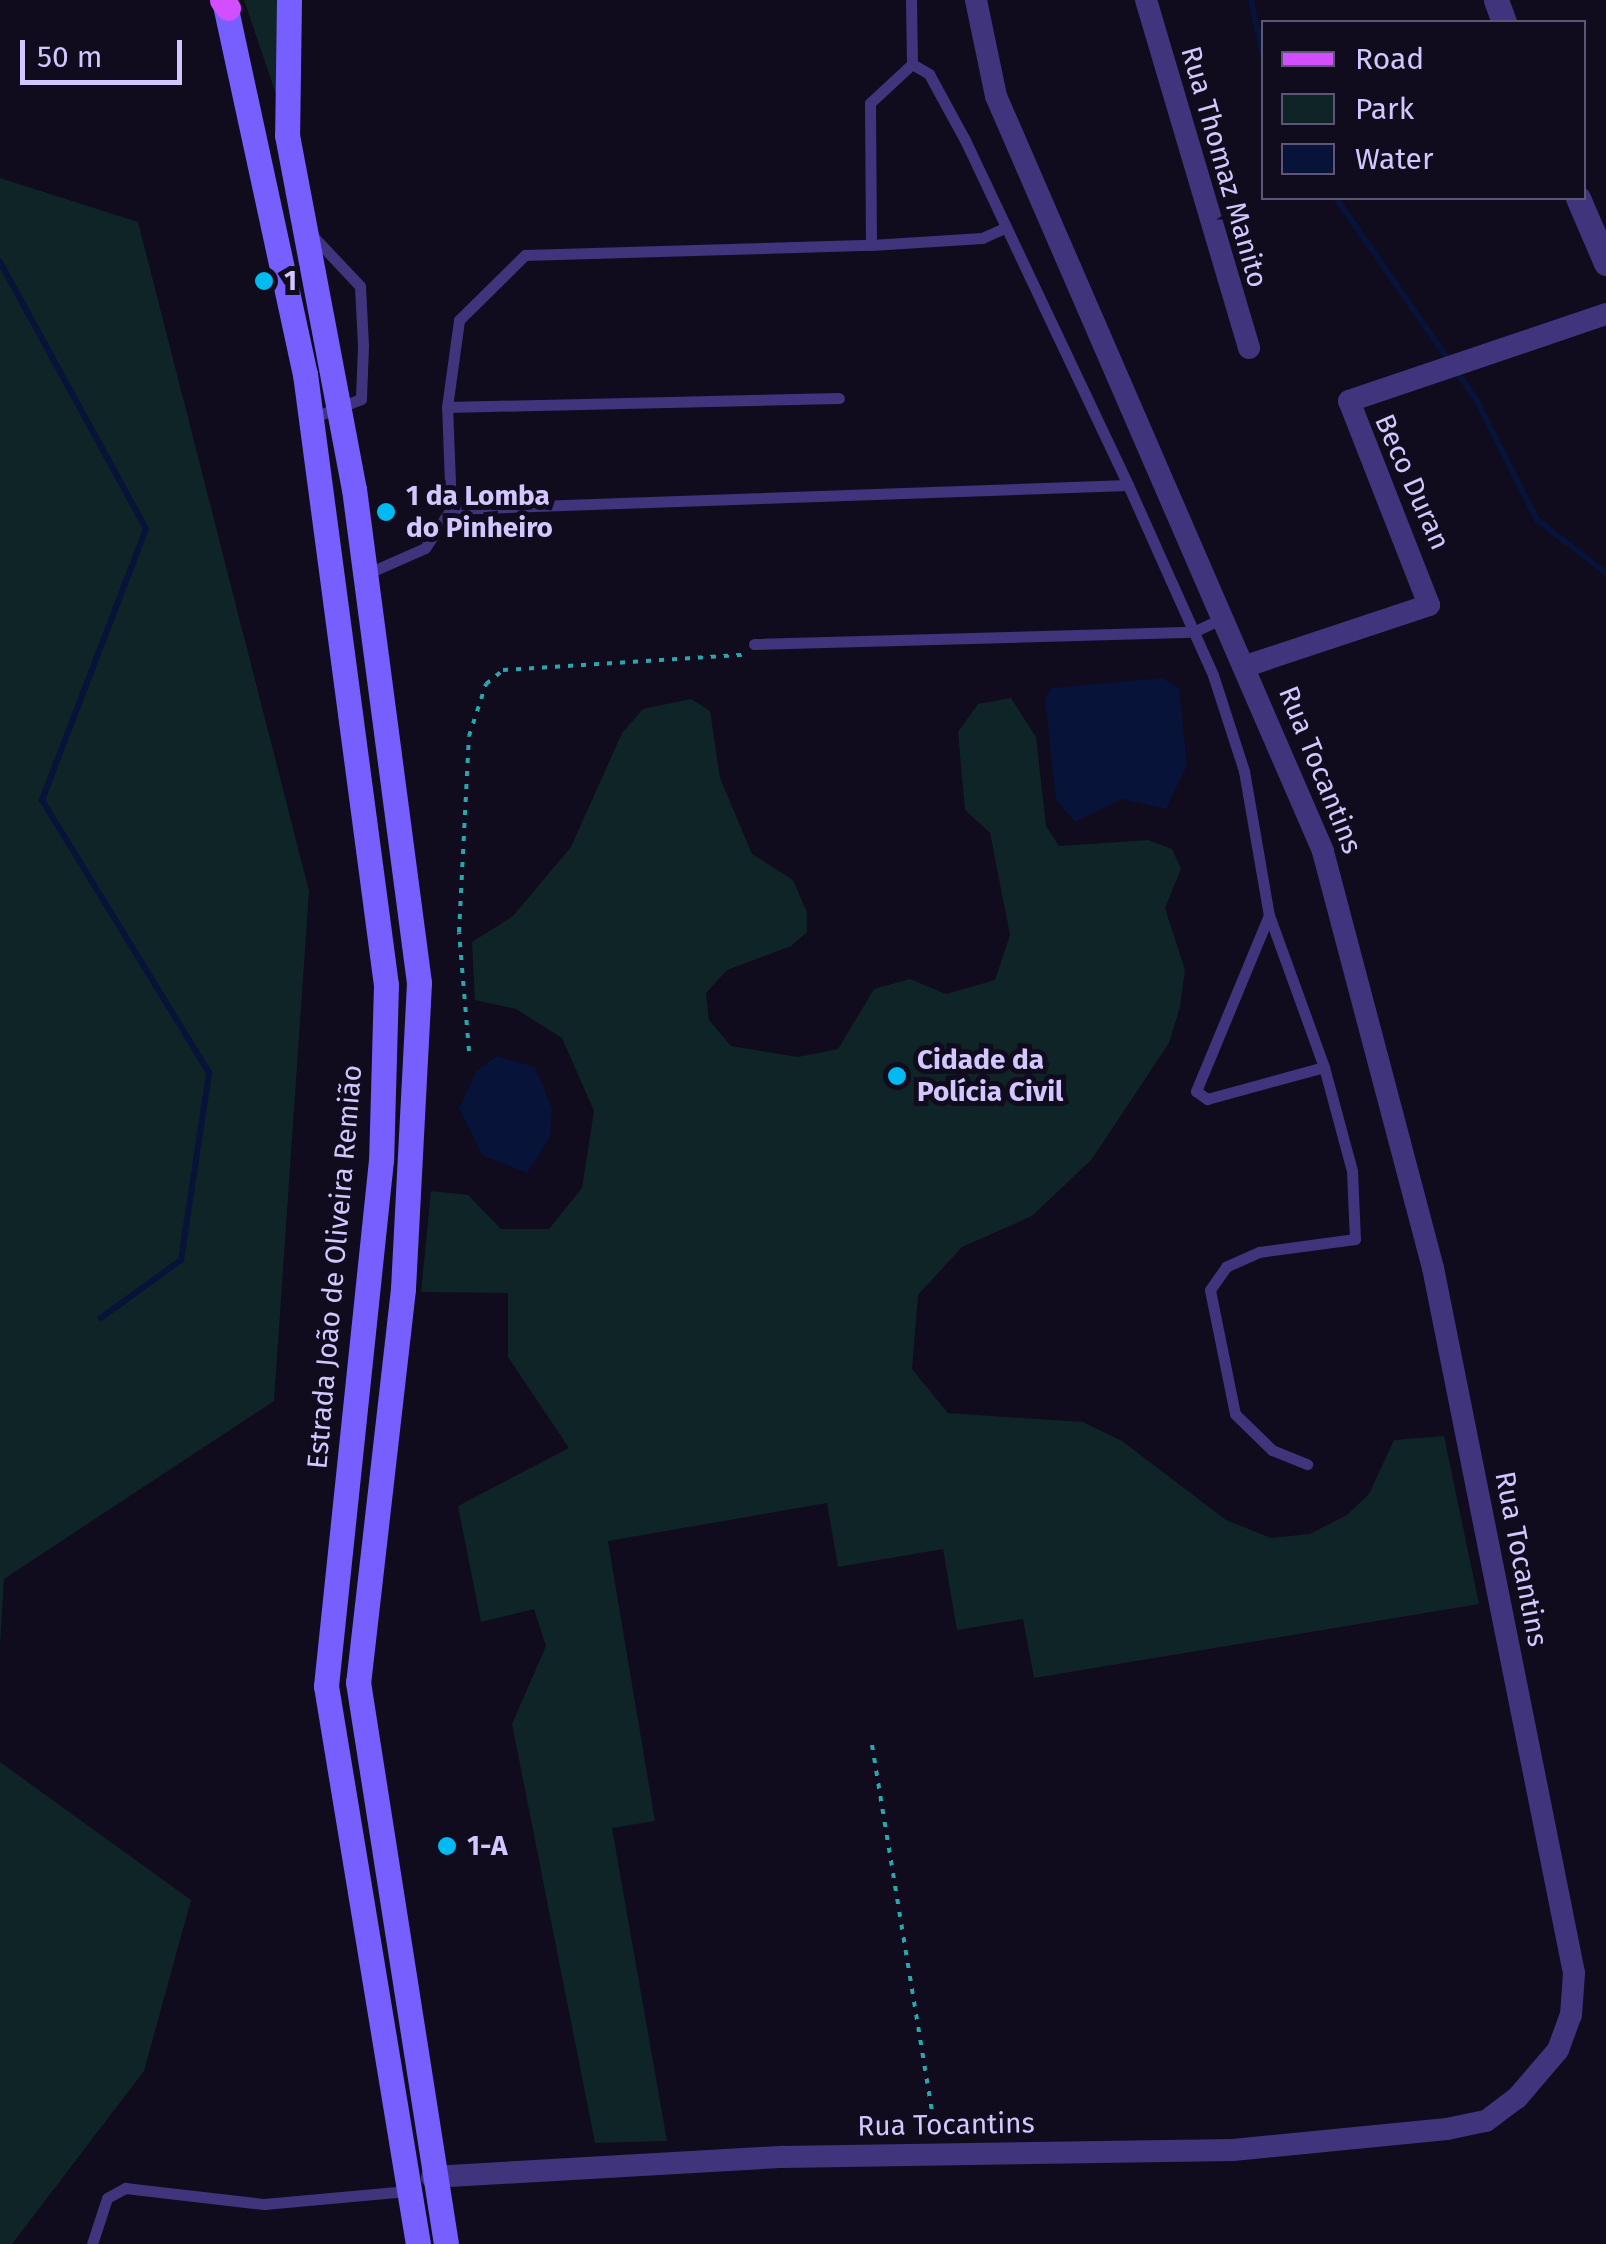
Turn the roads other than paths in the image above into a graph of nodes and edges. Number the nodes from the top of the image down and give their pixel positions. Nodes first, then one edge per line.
1 (289, 0) edge
2 (911, 0) edge
3 (976, 0) edge
4 (1146, 0) edge
5 (225, 3) edge
6 (912, 64) junction
7 (1579, 200) edge
8 (1004, 228) junction
9 (309, 232) junction
10 (871, 245) junction
11 (1606, 263) edge
12 (1606, 314) edge
13 (1250, 348) dead end
14 (839, 398) dead end
15 (447, 408) junction
16 (340, 412) junction
17 (312, 418) junction
18 (1128, 484) junction
19 (450, 509) junction
20 (366, 574) junction
21 (1225, 618) junction
22 (1193, 632) junction
23 (754, 644) road end
24 (1246, 666) junction
25 (1269, 914) junction
26 (1324, 1067) junction
27 (1307, 1464) dead end
28 (432, 2177) junction
29 (407, 2191) junction
30 (92, 2244) edge
31 (418, 2244) edge
32 (446, 2244) edge

1 - 9 main road
2 - 6 lane
3 - 21 street, Rua Tocantins
4 - 13 street, Rua Thomaz Manito
5 - 17 main road, Estrada João de Oliveira Remião
6 - 8 lane
6 - 10 lane
7 - 11 street
8 - 10 lane
8 - 18 lane
9 - 16 main road
9 - 16 lane
10 - 15 lane
12 - 24 street, Beco Duran
14 - 15 lane
15 - 19 lane
16 - 17 lane
16 - 20 main road
17 - 29 main road, Estrada João de Oliveira Remião
18 - 19 lane
18 - 22 lane
19 - 20 lane
20 - 28 main road
21 - 22 lane
21 - 24 street, Rua Tocantins
22 - 23 lane
22 - 25 lane
24 - 28 street, Rua Tocantins
25 - 26 lane
25 - 26 lane
26 - 27 lane
28 - 32 main road
29 - 30 lane
29 - 31 main road, Estrada João de Oliveira Remião

